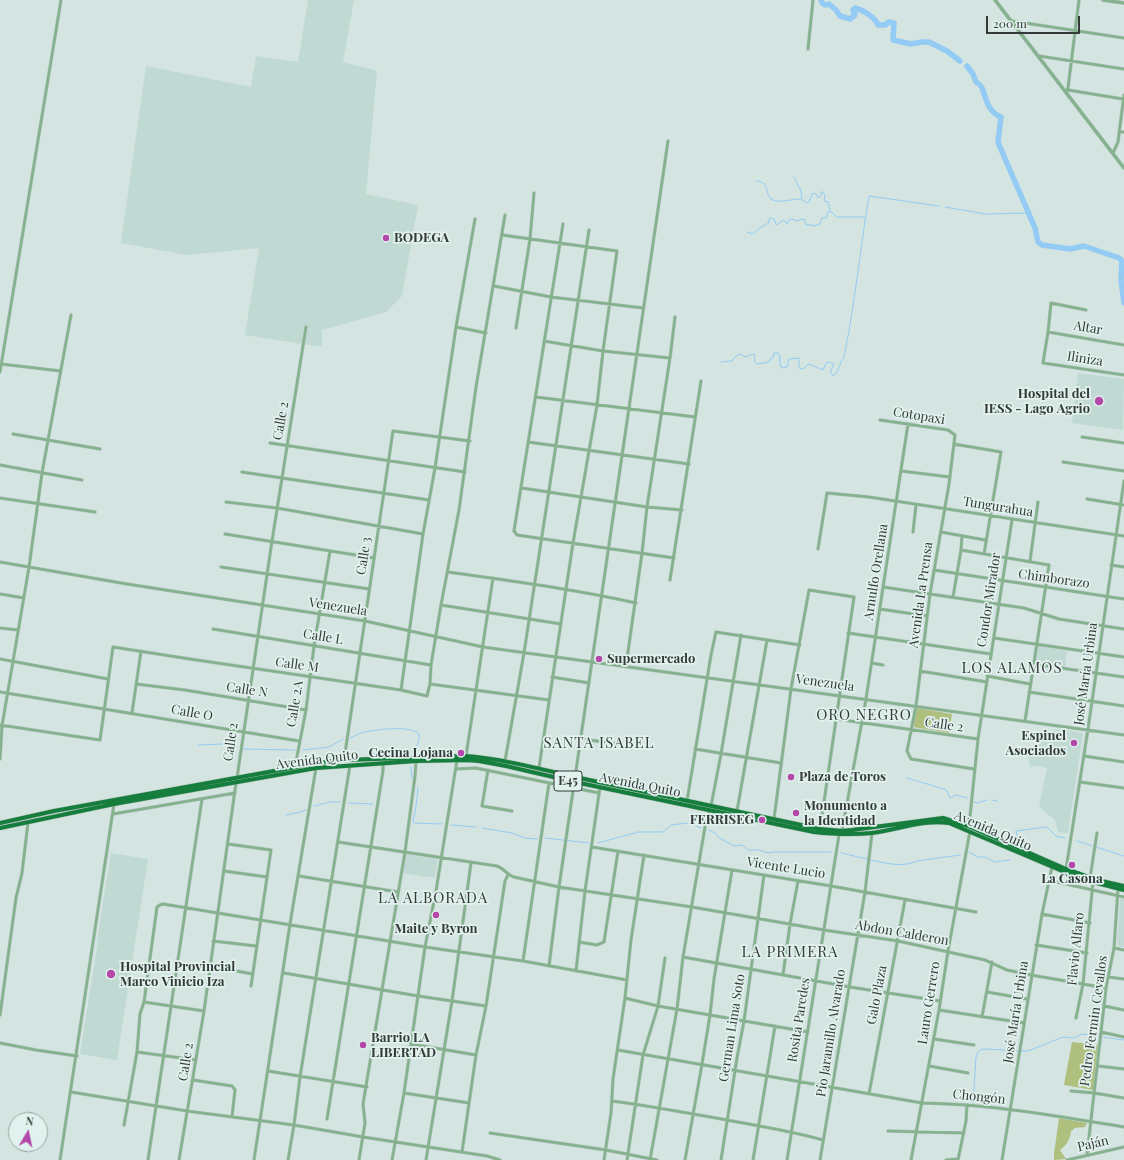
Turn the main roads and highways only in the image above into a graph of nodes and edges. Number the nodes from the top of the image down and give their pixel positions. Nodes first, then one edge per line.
1 (236, 779) junction
2 (575, 780) junction
3 (710, 808) junction
4 (0, 824) edge
5 (0, 828) edge
6 (841, 833) junction
7 (1124, 886) edge
8 (1124, 890) edge

1 - 2 highway, Avenida Quito / E45
1 - 2 highway, Avenida Quito / E45
1 - 4 highway, Avenida Quito / E45
1 - 5 highway, Avenida Quito / E45
2 - 3 highway, Avenida Quito / E45
2 - 3 highway, Avenida Quito / E45
3 - 6 highway, Avenida Quito / E45
3 - 6 highway, Avenida Quito / E45
6 - 7 highway, Avenida Quito / E45
6 - 8 highway, Avenida Quito / E45

